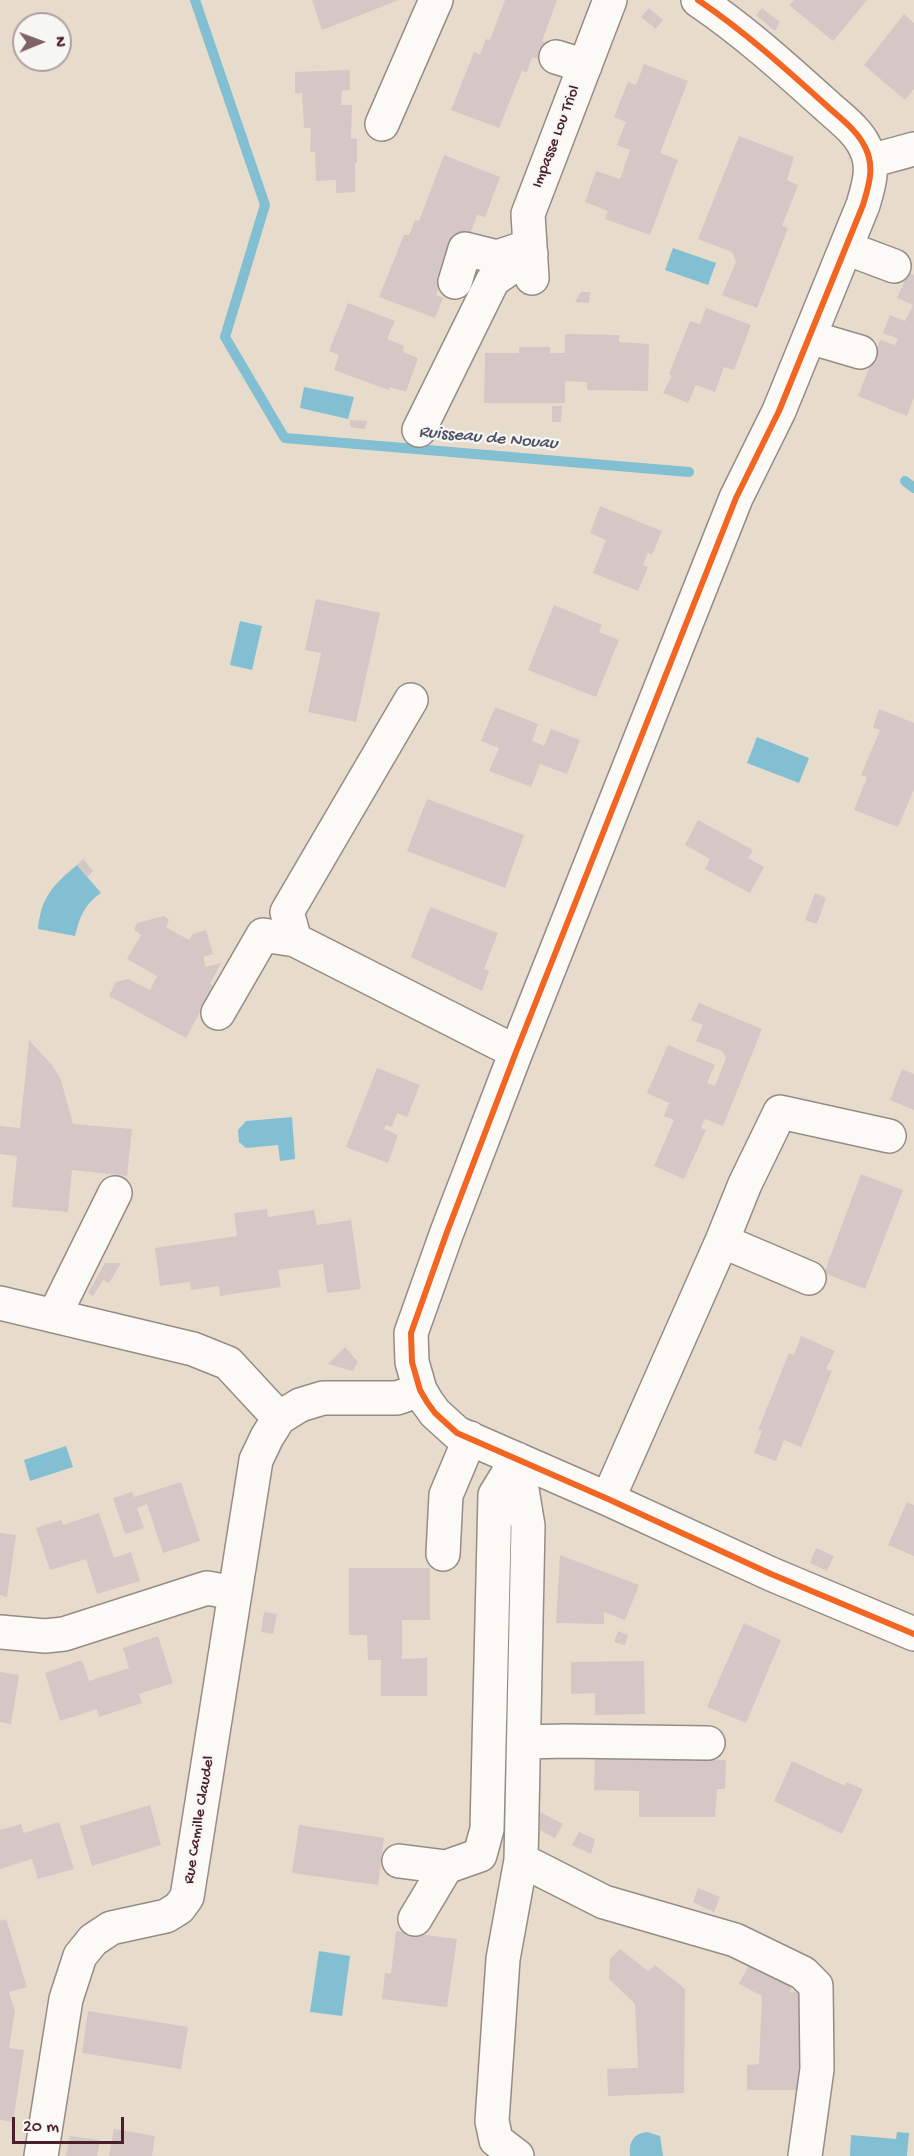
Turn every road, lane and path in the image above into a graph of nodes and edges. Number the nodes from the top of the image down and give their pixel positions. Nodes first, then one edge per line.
1 (436, 0) edge
2 (610, 0) edge
3 (718, 5) edge
4 (382, 124) dead end
5 (914, 149) edge
6 (870, 161) junction
7 (846, 248) junction
8 (531, 259) junction
9 (894, 266) dead end
10 (455, 282) dead end
11 (809, 337) junction
12 (860, 352) dead end
13 (419, 430) dead end
14 (411, 700) dead end
15 (295, 940) junction
16 (218, 1013) dead end
17 (516, 1052) junction
18 (889, 1136) dead end
19 (115, 1193) dead end
20 (722, 1241) junction
21 (809, 1278) dead end
22 (0, 1303) edge
23 (54, 1316) junction
24 (420, 1390) junction
25 (279, 1418) junction
26 (470, 1438) junction
27 (517, 1460) junction
28 (608, 1499) junction
29 (443, 1554) dead end
30 (234, 1593) junction
31 (0, 1632) edge
32 (914, 1634) edge
33 (524, 1742) junction
34 (708, 1743) dead end
35 (521, 1860) junction
36 (399, 1861) dead end
37 (446, 1867) junction
38 (415, 1919) dead end
39 (41, 2156) edge
40 (517, 2156) edge
41 (805, 2156) edge

1 - 4 street
2 - 8 street, Impasse Lou Triol
3 - 6 street
5 - 6 street
6 - 7 street
7 - 9 street
7 - 11 street
8 - 10 street
8 - 13 street
11 - 12 street
11 - 17 street
14 - 15 street
15 - 16 street
15 - 17 street
17 - 24 street
18 - 20 street
19 - 23 street
20 - 21 street
20 - 28 street
22 - 23 street
23 - 25 street
24 - 25 street
24 - 26 street
25 - 30 street, Rue Camille Claudel
26 - 27 street
26 - 29 street
27 - 28 street
27 - 33 street
27 - 37 street
28 - 32 street
30 - 31 street
30 - 39 street, Rue Camille Claudel
33 - 34 street
33 - 35 street
35 - 40 street
35 - 41 street
36 - 37 street
37 - 38 street

